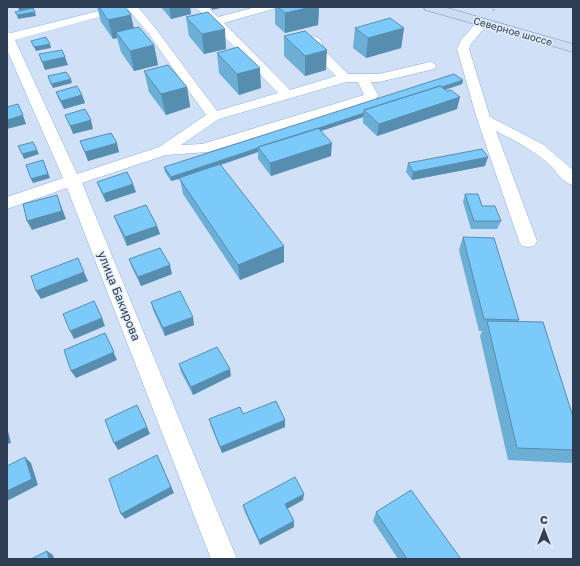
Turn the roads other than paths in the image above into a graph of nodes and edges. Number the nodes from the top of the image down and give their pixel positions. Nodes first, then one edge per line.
1 (126, 7) edge
2 (132, 7) edge
3 (202, 7) edge
4 (269, 7) edge
5 (430, 7) edge
6 (217, 21) junction
7 (483, 22) junction
8 (304, 32) edge
9 (7, 38) edge
10 (573, 48) edge
11 (430, 66) dead end
12 (345, 78) junction
13 (363, 78) junction
14 (287, 95) junction
15 (214, 116) junction
16 (484, 119) junction
17 (164, 150) junction
18 (573, 180) edge
19 (73, 182) junction
20 (7, 203) edge
21 (528, 241) dead end
22 (224, 559) edge

1 - 9 street
2 - 15 street
3 - 6 street
4 - 6 street
5 - 7 main road, Северное шоссе
6 - 14 street
7 - 10 main road, Северное шоссе
7 - 16 street
8 - 12 street
9 - 19 street, улица Бакирова
11 - 13 street
12 - 13 street
12 - 14 street
13 - 17 street
14 - 15 street
15 - 17 street
16 - 18 street
16 - 21 street
17 - 19 street
19 - 20 street
19 - 22 street, улица Бакирова

